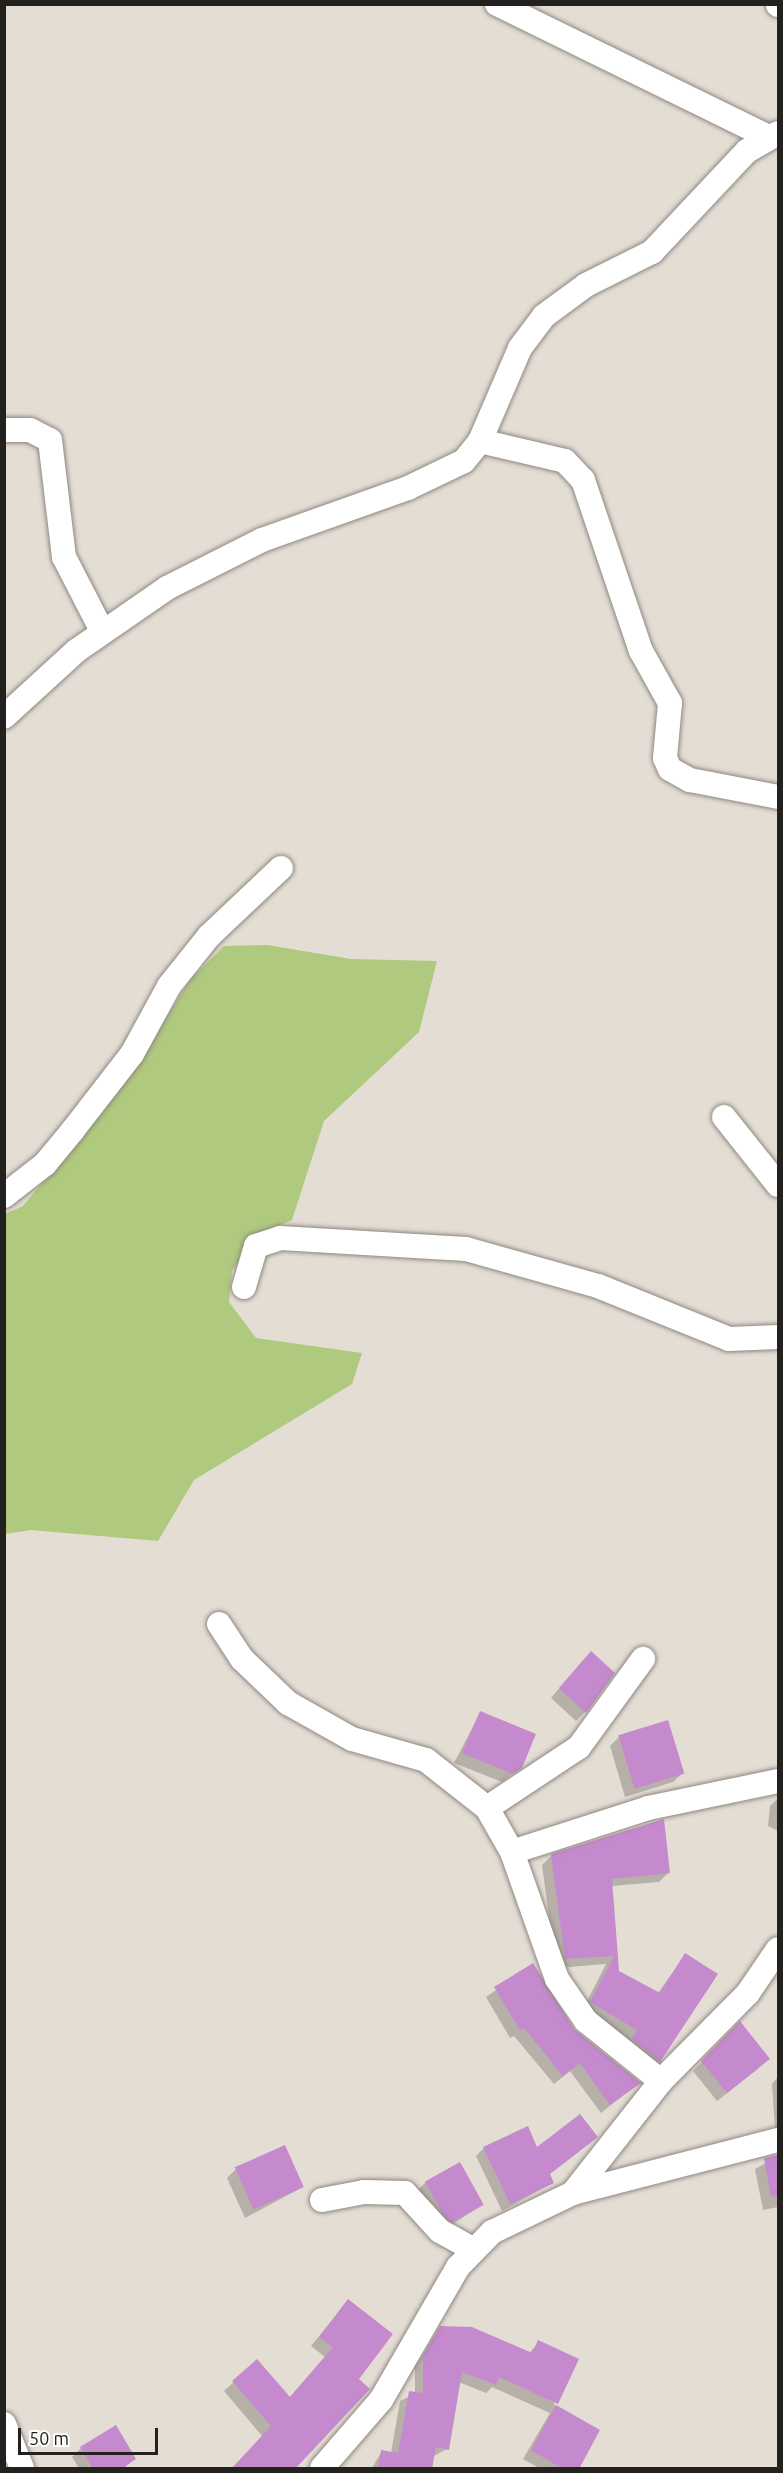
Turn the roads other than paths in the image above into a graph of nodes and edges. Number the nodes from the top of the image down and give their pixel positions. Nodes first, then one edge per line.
1 (497, 4) edge
2 (773, 135) edge
3 (4, 429) edge
4 (480, 441) junction
5 (102, 631) junction
6 (4, 717) edge
7 (778, 797) edge
8 (280, 868) dead end
9 (724, 1118) dead end
10 (778, 1185) edge
11 (4, 1196) edge
12 (244, 1287) dead end
13 (778, 1337) edge
14 (219, 1624) dead end
15 (643, 1659) dead end
16 (778, 1781) edge
17 (488, 1808) junction
18 (513, 1852) junction
19 (778, 1949) edge
20 (661, 2081) junction
21 (778, 2140) edge
22 (573, 2193) junction
23 (322, 2200) dead end
24 (472, 2249) junction
25 (4, 2424) edge
26 (22, 2469) edge
27 (322, 2469) edge

1 - 2 street
2 - 4 street
3 - 5 street
4 - 5 street
4 - 7 street
5 - 6 street
8 - 11 street
9 - 10 street
12 - 13 street
14 - 17 street
15 - 17 street
16 - 18 street
17 - 18 street
18 - 20 street
19 - 20 street
20 - 22 street
21 - 22 street
22 - 24 street
23 - 24 street
24 - 27 street
25 - 26 street

